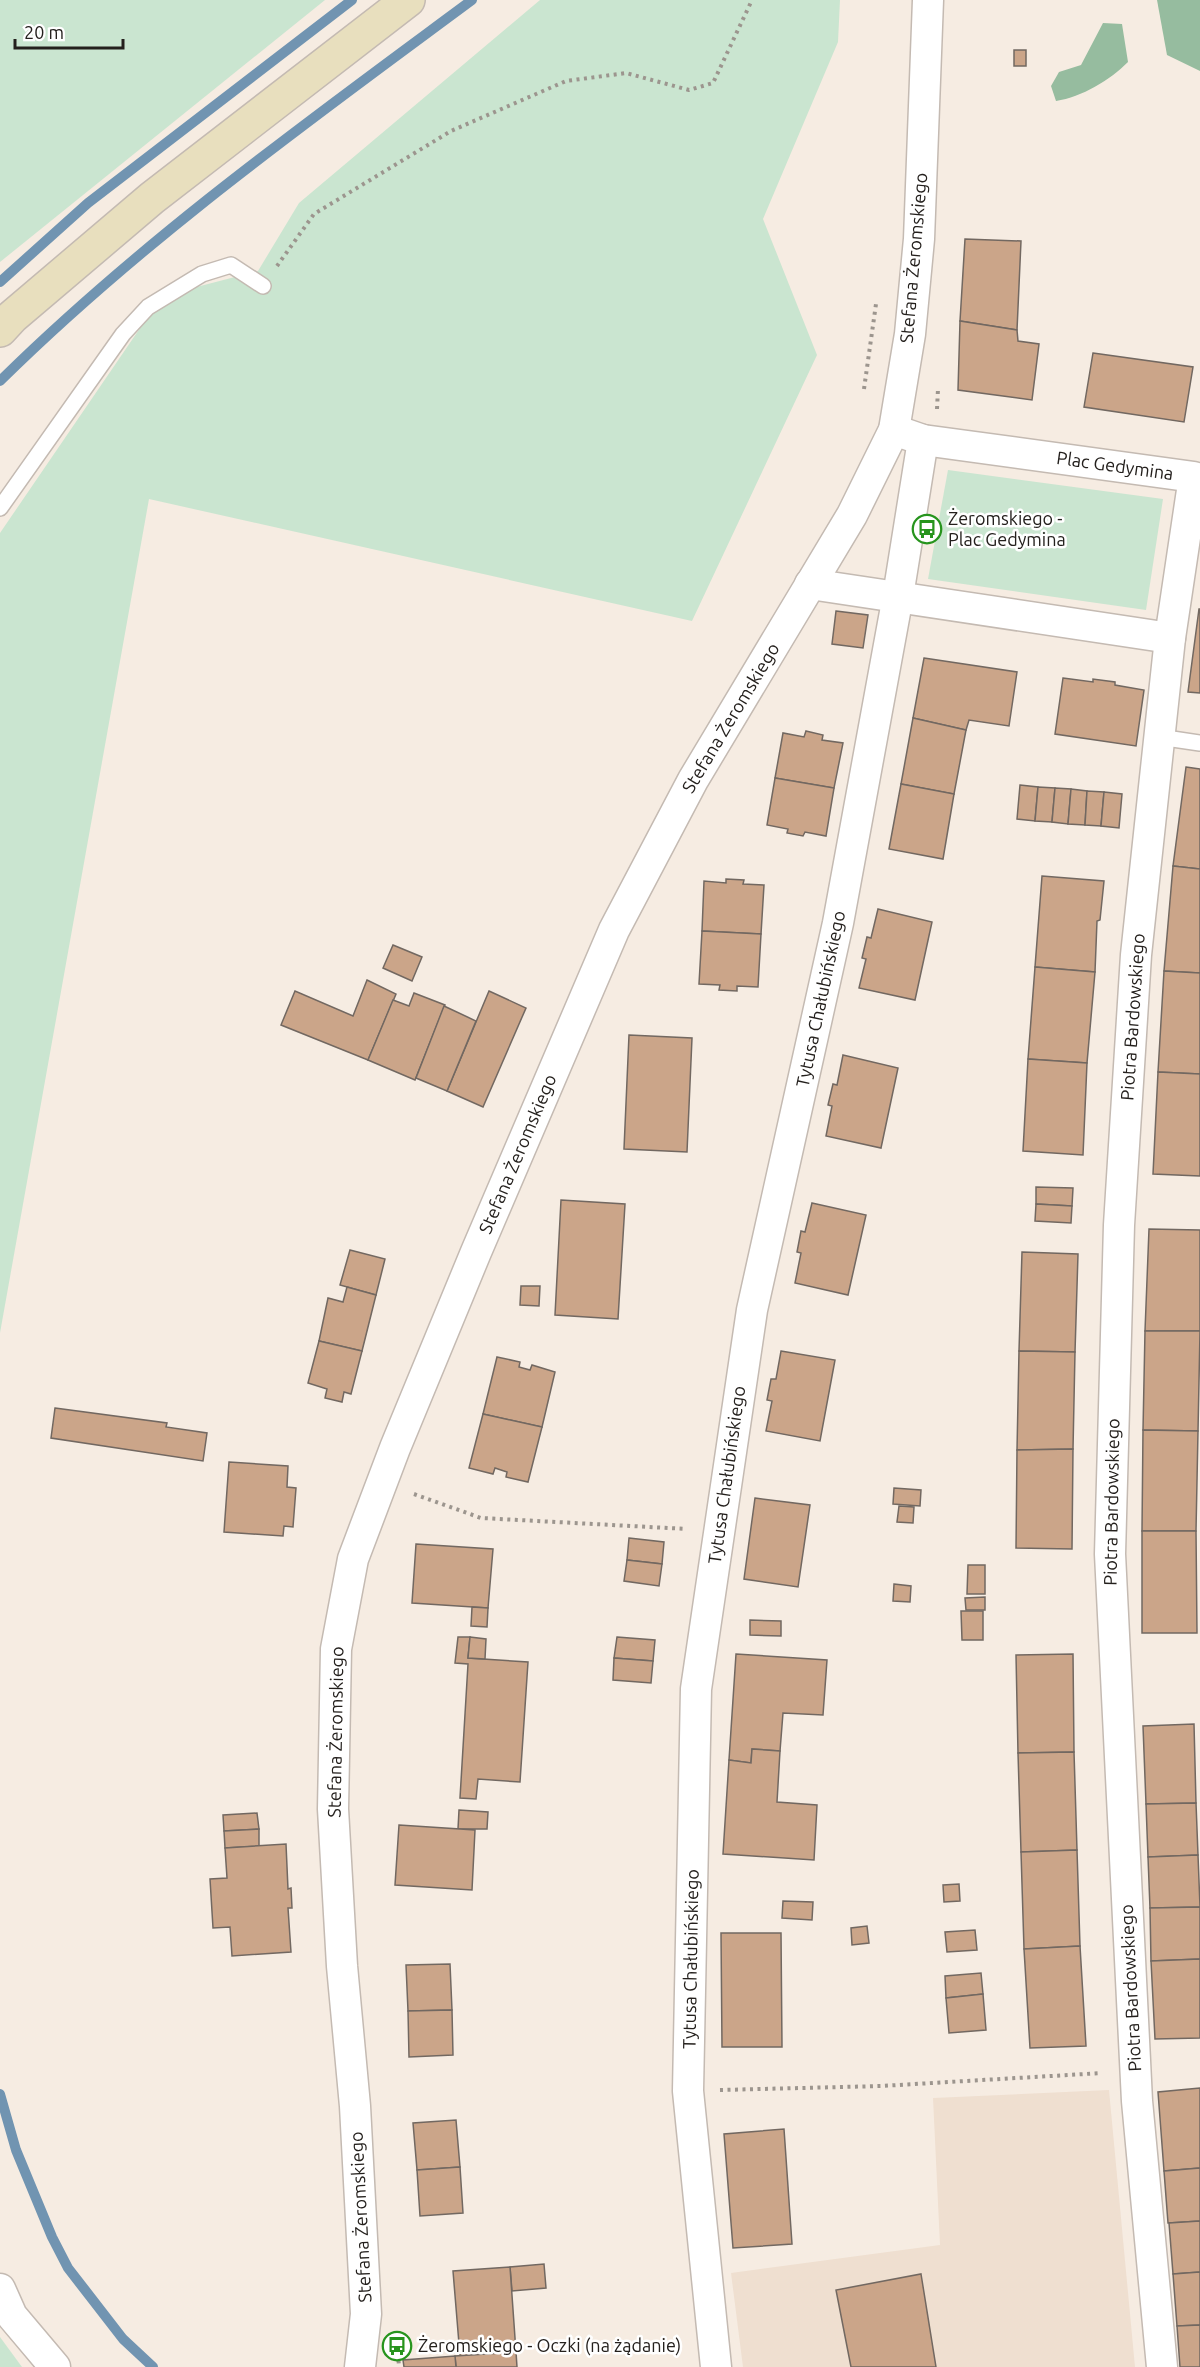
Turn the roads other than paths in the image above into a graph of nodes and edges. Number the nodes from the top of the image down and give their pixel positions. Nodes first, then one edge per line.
1 (408, 0) edge
2 (928, 0) edge
3 (263, 286) road end
4 (0, 330) edge
5 (894, 430) junction
6 (923, 440) junction
7 (0, 508) edge
8 (810, 584) junction
9 (898, 596) junction
10 (1170, 638) junction
11 (1159, 737) junction
12 (1200, 743) edge
13 (0, 2289) edge
14 (55, 2367) edge
15 (360, 2367) edge
16 (716, 2367) edge
17 (1162, 2367) edge

1 - 4 street
2 - 5 street, Stefana Żeromskiego
3 - 7 lane
5 - 6 street, Plac Gedymina
5 - 8 street, Stefana Żeromskiego
6 - 9 street
6 - 10 street, Plac Gedymina
8 - 9 street
8 - 15 street, Stefana Żeromskiego
9 - 10 street
9 - 16 street, Tytusa Chałubińskiego
10 - 11 street, Piotra Bardowskiego
11 - 12 lane
11 - 17 street, Piotra Bardowskiego
13 - 14 street

